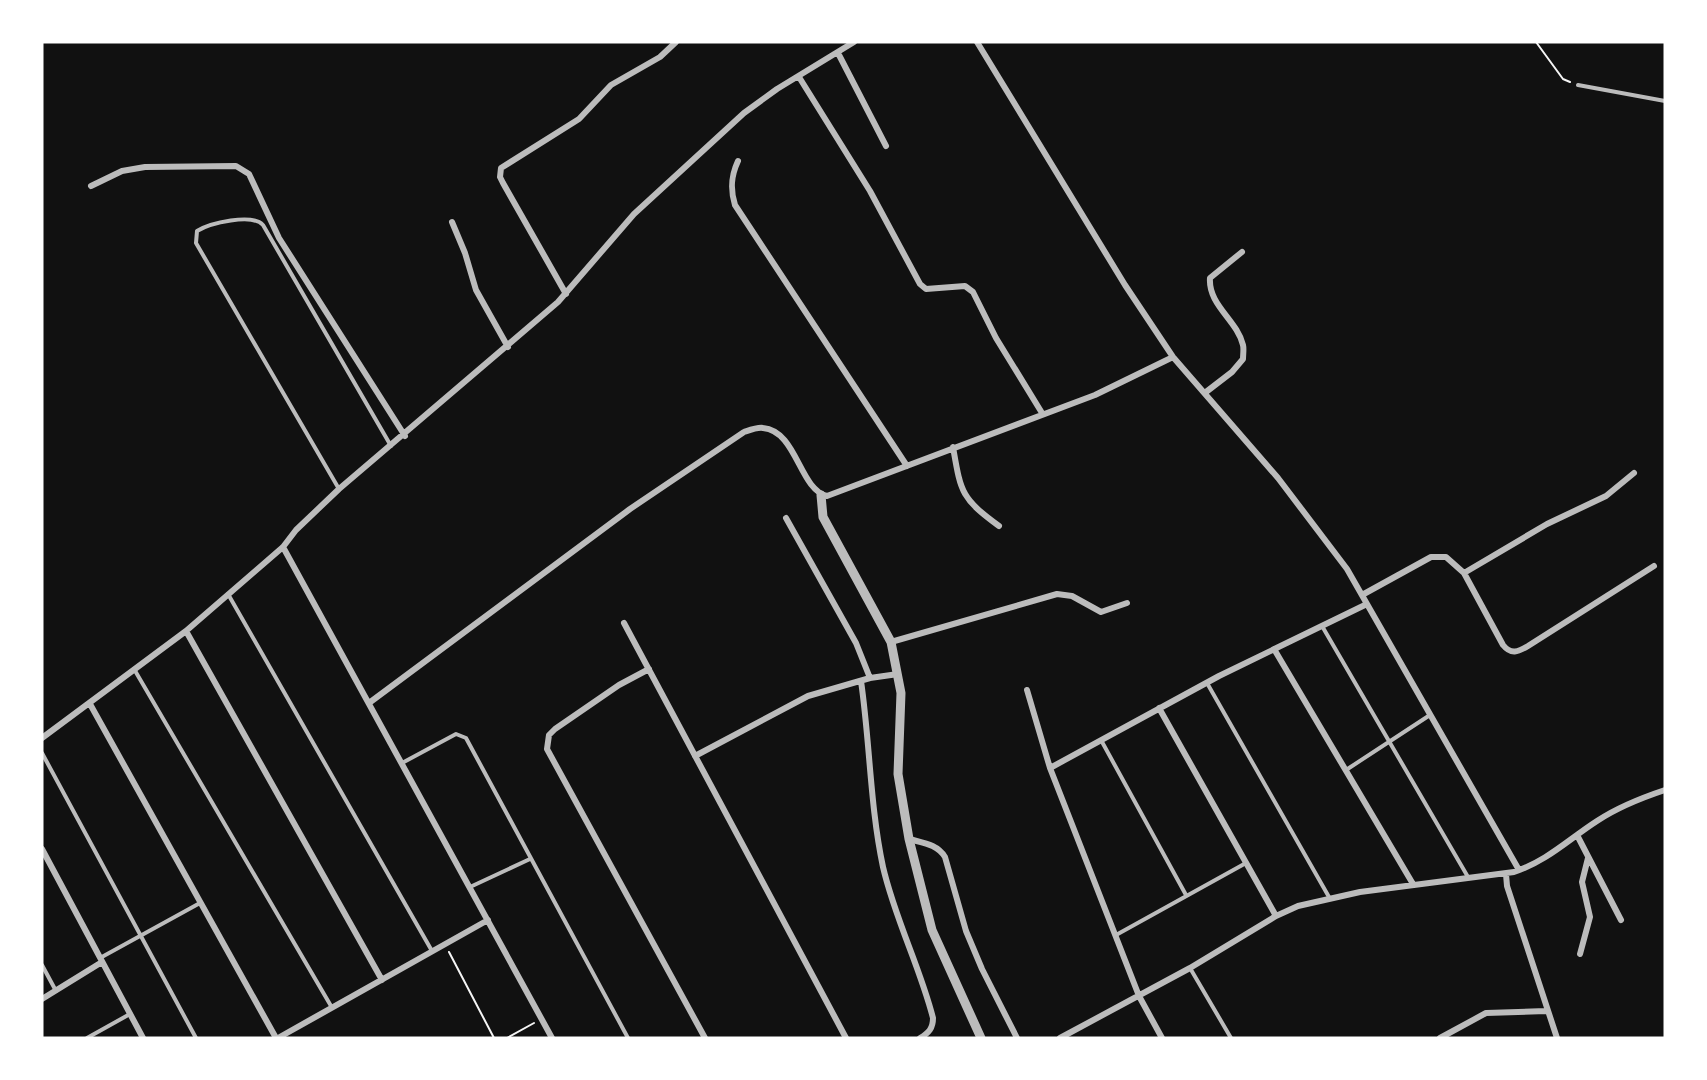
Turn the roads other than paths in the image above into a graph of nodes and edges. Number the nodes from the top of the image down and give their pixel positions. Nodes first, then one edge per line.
1 (676, 42) edge
2 (854, 42) edge
3 (977, 42) edge
4 (838, 53) junction
5 (799, 77) junction
6 (1578, 85) road end
7 (1665, 101) edge
8 (886, 146) dead end
9 (738, 161) dead end
10 (91, 186) dead end
11 (452, 222) dead end
12 (1242, 252) dead end
13 (566, 294) junction
14 (508, 346) junction
15 (1173, 357) junction
16 (1206, 392) junction
17 (1042, 413) junction
18 (405, 436) junction
19 (391, 447) junction
20 (953, 447) junction
21 (907, 466) junction
22 (1634, 473) dead end
23 (339, 489) junction
24 (821, 495) junction
25 (786, 518) dead end
26 (999, 526) dead end
27 (283, 546) junction
28 (1654, 566) dead end
29 (1464, 573) junction
30 (228, 593) junction
31 (1362, 595) junction
32 (1127, 603) dead end
33 (1367, 604) junction
34 (624, 623) dead end
35 (1322, 626) junction
36 (186, 631) junction
37 (891, 642) junction
38 (1274, 649) junction
39 (134, 669) junction
40 (649, 669) junction
41 (898, 674) junction
42 (870, 678) junction
43 (861, 681) junction
44 (1207, 682) junction
45 (1027, 690) dead end
46 (369, 703) junction
47 (90, 704) junction
48 (1159, 708) junction
49 (1430, 716) junction
50 (42, 738) edge
51 (1101, 739) junction
52 (1390, 743) junction
53 (42, 753) edge
54 (695, 756) junction
55 (402, 763) junction
56 (1050, 768) junction
57 (1346, 770) junction
58 (1665, 790) edge
59 (1577, 835) junction
60 (909, 839) junction
61 (42, 849) edge
62 (1588, 858) junction
63 (530, 859) junction
64 (1246, 863) junction
65 (1519, 870) junction
66 (1506, 874) junction
67 (1468, 877) junction
68 (1413, 885) junction
69 (470, 887) junction
70 (1186, 895) junction
71 (1329, 897) junction
72 (200, 903) junction
73 (1276, 916) junction
74 (488, 920) junction
75 (1621, 920) dead end
76 (141, 935) junction
77 (1116, 935) junction
78 (432, 951) junction
79 (1580, 954) dead end
80 (101, 960) junction
81 (42, 965) edge
82 (1190, 968) junction
83 (382, 980) junction
84 (56, 991) junction
85 (1139, 996) junction
86 (42, 999) edge
87 (331, 1006) junction
88 (1546, 1011) junction
89 (130, 1014) junction
90 (87, 1038) edge
91 (143, 1038) edge
92 (196, 1038) edge
93 (277, 1038) edge
94 (552, 1038) edge
95 (628, 1038) edge
96 (705, 1038) edge
97 (846, 1038) edge
98 (920, 1038) edge
99 (981, 1038) edge
100 (1017, 1038) edge
101 (1060, 1038) edge
102 (1162, 1038) edge
103 (1231, 1038) edge
104 (1440, 1038) edge
105 (1557, 1038) edge

1 - 13 street
2 - 4 street
3 - 15 street
4 - 5 street
4 - 8 street
5 - 13 street
5 - 17 street
6 - 7 lane
9 - 21 street
10 - 18 street
11 - 14 street
12 - 16 street
13 - 14 street
14 - 18 street
15 - 16 street
15 - 17 street
16 - 31 street
17 - 20 street
18 - 19 street
19 - 23 street
19 - 23 lane
20 - 21 street
20 - 26 street
21 - 24 street
22 - 29 street
23 - 27 street
24 - 37 street
24 - 46 street
25 - 42 street
27 - 30 street
27 - 46 street
28 - 29 street
29 - 31 street
30 - 36 street
30 - 78 lane
31 - 33 street
32 - 37 street
33 - 35 street
33 - 49 street
34 - 40 street
35 - 38 street
35 - 52 lane
36 - 39 street
36 - 83 street
37 - 41 street
38 - 44 street
38 - 57 street
39 - 47 street
39 - 87 lane
40 - 54 street
40 - 96 street
41 - 42 street
41 - 60 street
42 - 43 street
43 - 54 street
43 - 98 street
44 - 48 street
44 - 71 lane
45 - 56 street
46 - 55 street
47 - 50 street
47 - 72 street
48 - 51 street
48 - 64 street
49 - 52 lane
49 - 65 street
51 - 56 street
51 - 70 lane
52 - 57 lane
52 - 67 lane
53 - 76 lane
54 - 97 street
55 - 63 lane
55 - 69 street
56 - 77 street
57 - 68 street
58 - 59 street
59 - 62 street
59 - 65 street
60 - 99 street
60 - 100 street
61 - 80 street
62 - 75 street
62 - 79 street
63 - 69 lane
63 - 95 lane
64 - 70 lane
64 - 73 street
65 - 66 street
66 - 67 street
66 - 88 street
67 - 68 street
68 - 71 street
69 - 74 street
70 - 77 lane
71 - 73 street
72 - 76 lane
72 - 93 street
73 - 82 street
74 - 78 street
74 - 94 street
76 - 80 lane
76 - 92 lane
77 - 85 street
78 - 83 street
80 - 84 street
80 - 89 street
81 - 84 lane
82 - 85 street
82 - 103 lane
83 - 87 street
84 - 86 street
85 - 101 street
85 - 102 street
87 - 93 street
88 - 104 street
88 - 105 street
89 - 90 lane
89 - 91 street

